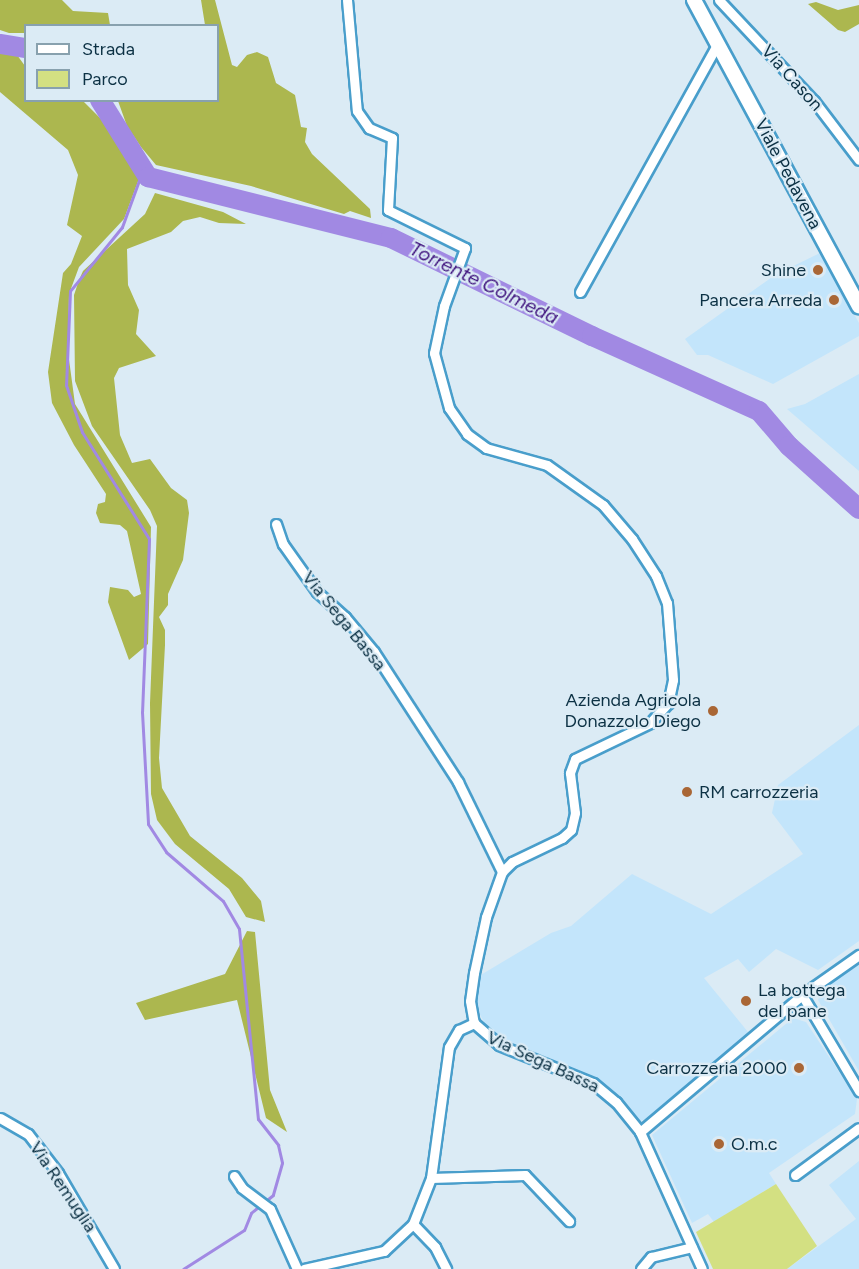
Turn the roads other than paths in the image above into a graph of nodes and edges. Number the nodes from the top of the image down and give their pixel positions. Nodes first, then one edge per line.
1 (347, 0) edge
2 (694, 0) edge
3 (719, 0) edge
4 (718, 43) junction
5 (859, 160) edge
6 (579, 292) dead end
7 (859, 306) edge
8 (276, 524) dead end
9 (502, 872) junction
10 (859, 955) edge
11 (802, 995) junction
12 (474, 1023) junction
13 (859, 1091) edge
14 (0, 1118) edge
15 (859, 1128) edge
16 (640, 1132) junction
17 (795, 1175) dead end
18 (234, 1176) dead end
19 (431, 1178) junction
20 (569, 1221) dead end
21 (412, 1224) junction
22 (692, 1247) junction
23 (114, 1269) edge
24 (297, 1269) edge
25 (304, 1269) edge
26 (446, 1269) edge
27 (641, 1269) edge
28 (702, 1269) edge

1 - 9 street
2 - 4 main road, Viale Pedavena
3 - 5 street, Via Cason
4 - 6 street
4 - 7 main road, Viale Pedavena
8 - 9 street, Via Sega Bassa
9 - 12 street, Via Sega Bassa
10 - 11 street
11 - 13 street
11 - 16 street
12 - 16 street, Via Sega Bassa
12 - 19 street
14 - 23 street, Via Remuglia
15 - 17 street
16 - 22 street, Via Sega Bassa
18 - 24 street
19 - 20 street
19 - 21 street
21 - 25 street
21 - 26 street
22 - 27 street
22 - 28 street, Via Sega Bassa

